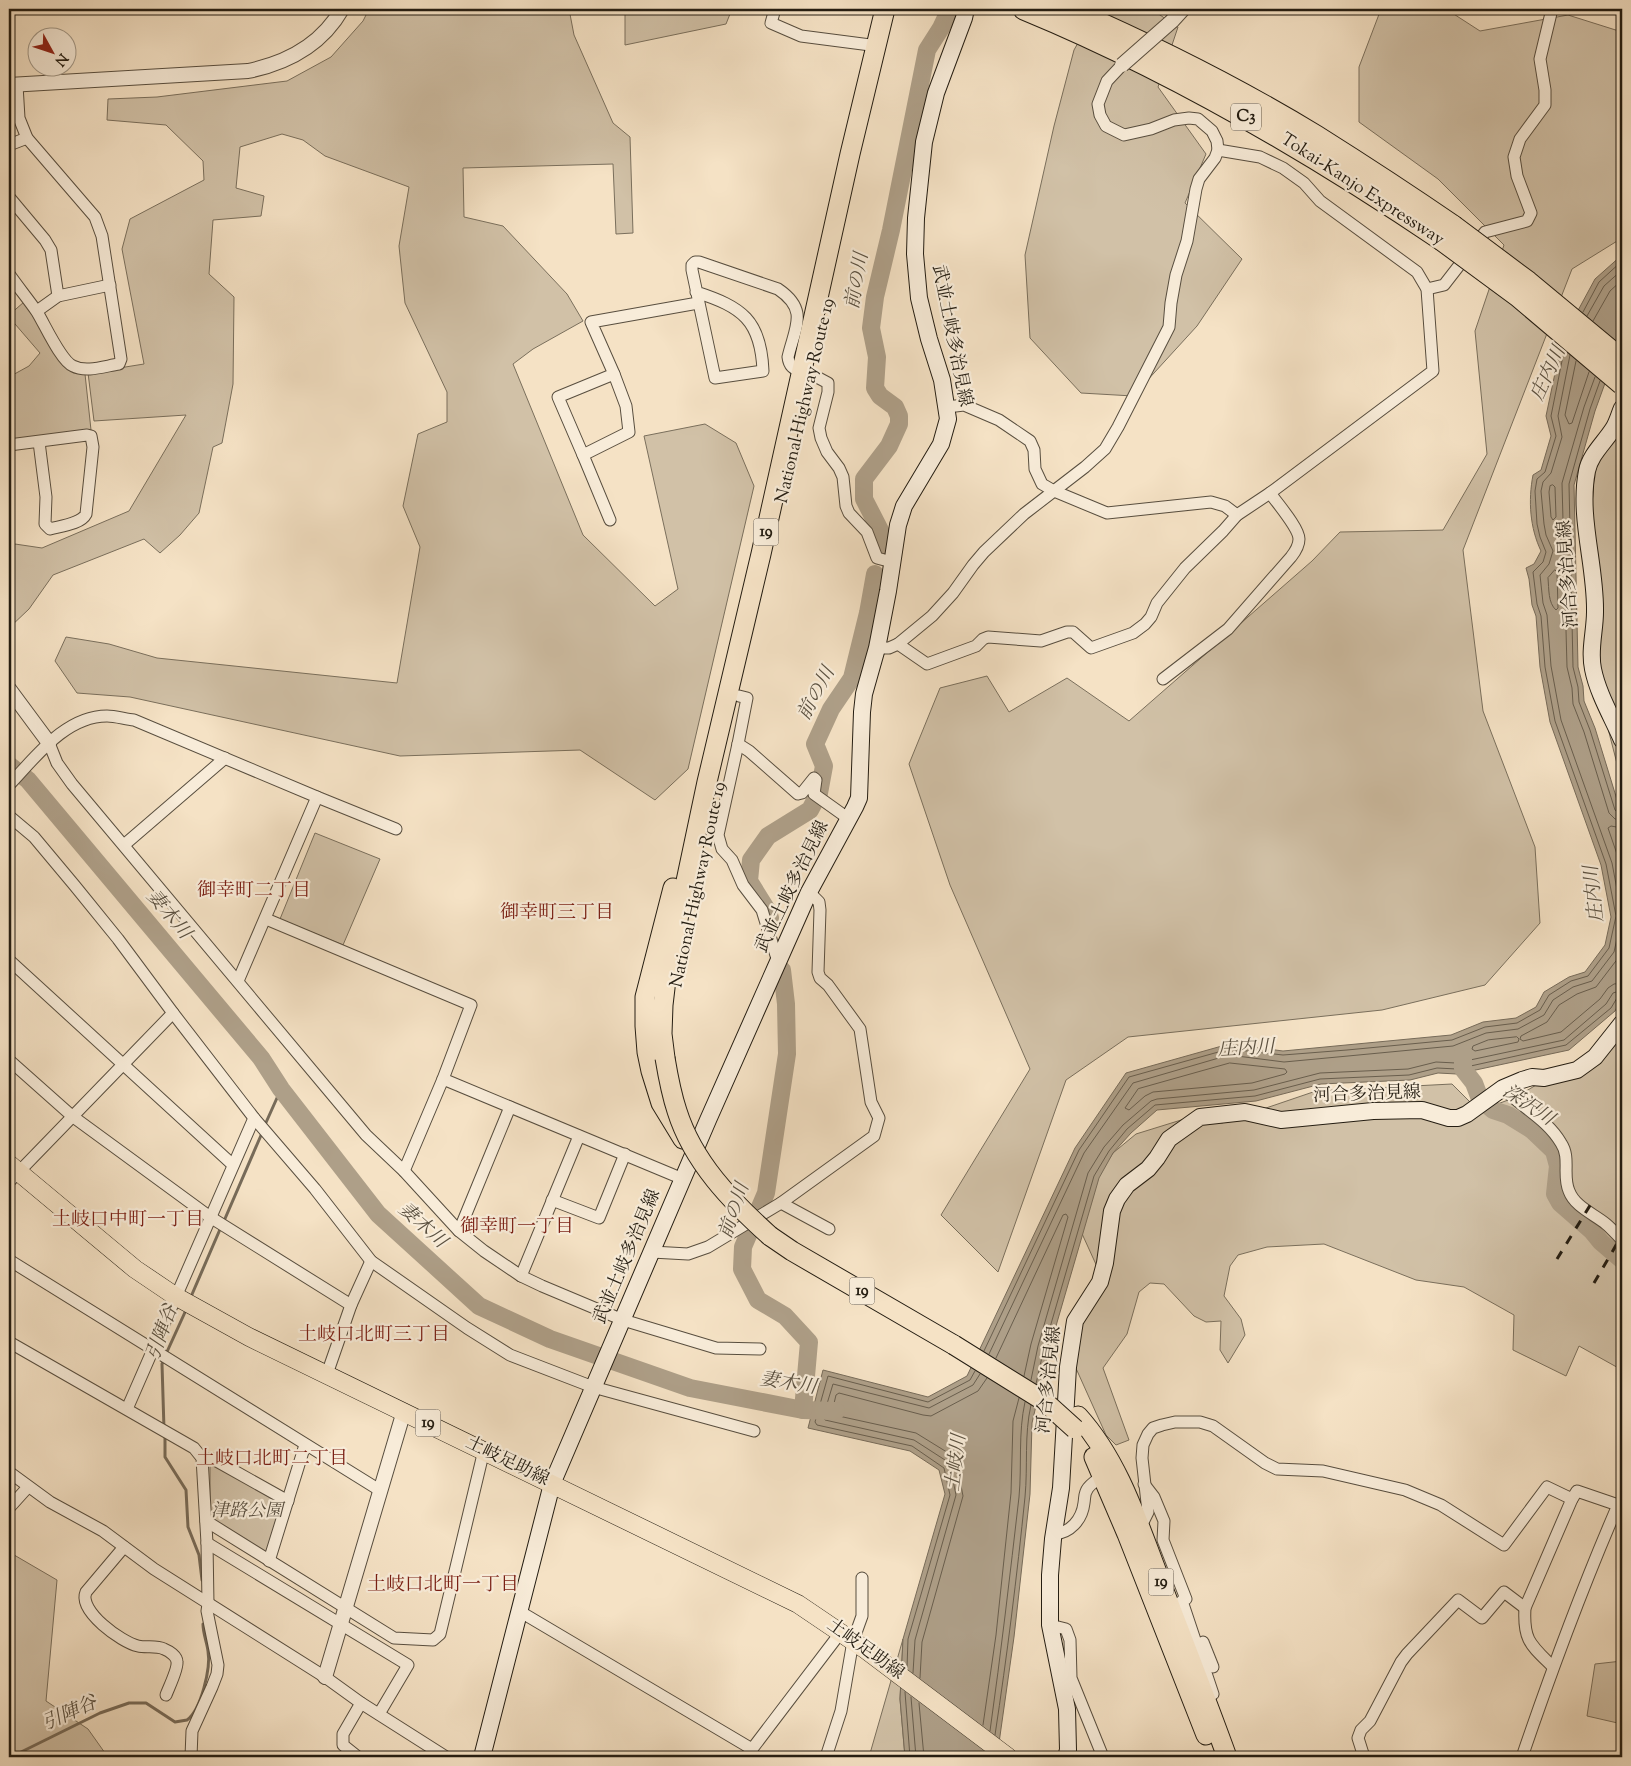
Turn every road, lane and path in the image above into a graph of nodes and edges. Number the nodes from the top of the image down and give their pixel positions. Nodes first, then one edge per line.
1 (342, 9) edge
2 (775, 9) edge
3 (966, 9) edge
4 (1068, 9) edge
5 (1183, 9) edge
6 (1552, 9) edge
7 (894, 10) edge
8 (1031, 12) edge
9 (878, 46) junction
10 (1122, 65) joint
11 (13, 85) edge
12 (27, 138) junction
13 (9, 145) edge
14 (1218, 150) junction
15 (9, 197) edge
16 (1448, 233) junction
17 (9, 274) edge
18 (110, 285) junction
19 (1427, 290) junction
20 (58, 296) junction
21 (697, 298) junction
22 (37, 311) junction
23 (1622, 360) edge
24 (807, 373) junction
25 (614, 374) junction
26 (1622, 384) edge
27 (947, 407) junction
28 (1622, 408) edge
29 (39, 442) junction
30 (9, 445) edge
31 (583, 455) junction
32 (1054, 491) junction
33 (1270, 493) junction
34 (1237, 515) junction
35 (610, 520) dead end
36 (892, 562) junction
37 (898, 644) junction
38 (876, 648) junction
39 (1163, 679) dead end
40 (9, 690) edge
41 (739, 696) junction
42 (1622, 740) edge
43 (738, 744) junction
44 (45, 747) junction
45 (225, 758) junction
46 (708, 782) junction
47 (9, 785) edge
48 (317, 797) junction
49 (9, 816) edge
50 (848, 820) junction
51 (396, 829) dead end
52 (124, 845) junction
53 (809, 892) junction
54 (266, 919) junction
55 (778, 962) junction
56 (11, 967) edge
57 (238, 981) junction
58 (173, 1013) junction
59 (1622, 1023) edge
60 (670, 1056) junction
61 (9, 1060) edge
62 (123, 1064) junction
63 (443, 1079) junction
64 (1500, 1091) junction
65 (510, 1107) junction
66 (72, 1116) junction
67 (254, 1118) junction
68 (578, 1136) junction
69 (696, 1148) junction
70 (625, 1154) junction
71 (233, 1165) junction
72 (404, 1171) junction
73 (12, 1172) edge
74 (683, 1179) junction
75 (552, 1200) junction
76 (781, 1203) junction
77 (210, 1218) junction
78 (829, 1229) dead end
79 (459, 1231) junction
80 (1622, 1240) edge
81 (652, 1252) junction
82 (9, 1260) edge
83 (371, 1261) junction
84 (521, 1276) junction
85 (175, 1296) junction
86 (351, 1304) junction
87 (622, 1322) junction
88 (9, 1342) edge
89 (153, 1349) junction
90 (760, 1349) dead end
91 (327, 1374) junction
92 (594, 1385) junction
93 (127, 1409) junction
94 (404, 1411) junction
95 (1076, 1422) junction
96 (754, 1431) dead end
97 (305, 1445) junction
98 (484, 1450) junction
99 (202, 1458) junction
100 (9, 1472) edge
101 (1104, 1476) junction
102 (552, 1484) junction
103 (1144, 1484) junction
104 (28, 1487) junction
105 (381, 1491) junction
106 (1572, 1499) junction
107 (288, 1501) junction
108 (9, 1508) edge
109 (206, 1520) junction
110 (1138, 1524) junction
111 (1054, 1534) junction
112 (207, 1543) junction
113 (124, 1547) junction
114 (269, 1560) junction
115 (862, 1578) dead end
116 (1186, 1599) junction
117 (208, 1604) junction
118 (346, 1608) junction
119 (1525, 1608) junction
120 (520, 1611) junction
121 (1050, 1624) junction
122 (341, 1625) junction
123 (853, 1641) junction
124 (1213, 1667) dead end
125 (1553, 1668) junction
126 (325, 1677) junction
127 (166, 1695) dead end
128 (1206, 1700) junction
129 (361, 1703) junction
130 (379, 1714) junction
131 (749, 1753) edge
132 (191, 1757) edge
133 (358, 1757) edge
134 (446, 1757) edge
135 (482, 1757) edge
136 (826, 1757) edge
137 (1008, 1757) edge
138 (1066, 1757) edge
139 (1103, 1757) edge
140 (1214, 1757) edge
141 (1226, 1757) edge
142 (1364, 1757) edge
143 (1522, 1757) edge

1 - 11 street
2 - 9 street
3 - 27 main road, 武並土岐多治見線
4 - 16 highway, Tokai-Kanjo Expressway / C3
5 - 10 street, bridge
6 - 19 street
7 - 9 highway, National Highway Route 19 / 19
7 - 24 highway, National Highway Route 19 / 19
8 - 16 highway, Tokai-Kanjo Expressway / C3
9 - 24 highway, National Highway Route 19 / 19
10 - 14 street
11 - 12 street
12 - 13 street
12 - 18 street
14 - 19 street
14 - 32 street
15 - 20 street
16 - 23 highway, Tokai-Kanjo Expressway / C3, bridge
16 - 26 highway, Tokai-Kanjo Expressway / C3, bridge
17 - 22 street
18 - 20 street
18 - 22 street
19 - 33 street
20 - 22 street
21 - 21 street
21 - 24 street
21 - 25 street
24 - 36 street
24 - 41 highway, National Highway Route 19 / 19
24 - 46 highway, National Highway Route 19 / 19
25 - 31 street
25 - 31 street
27 - 32 street
27 - 36 main road, 武並土岐多治見線
28 - 42 main road, 河合多治見線
29 - 29 street
29 - 30 street
31 - 35 street
32 - 34 street
32 - 37 street
33 - 34 street
33 - 39 street
34 - 37 street
36 - 38 main road, 武並土岐多治見線
37 - 38 street
38 - 50 main road, 武並土岐多治見線
40 - 44 street
41 - 43 street
41 - 60 highway, National Highway Route 19 / 19
43 - 50 street
43 - 55 street
44 - 45 street
44 - 47 street
44 - 52 street
45 - 48 street
45 - 52 street
46 - 60 highway, National Highway Route 19 / 19
46 - 69 highway
48 - 51 street
48 - 54 street
49 - 58 street
50 - 53 main road, 武並土岐多治見線
52 - 57 street
53 - 55 main road, 武並土岐多治見線
53 - 76 street
54 - 57 street
54 - 63 street
55 - 69 main road, 武並土岐多治見線
56 - 62 street
57 - 72 street
58 - 62 street
58 - 67 street
59 - 64 main road, 河合多治見線
60 - 95 highway, National Highway Route 19 / 19
61 - 66 street
62 - 66 street
62 - 71 street
63 - 65 street
63 - 72 street
64 - 80 street
64 - 111 main road, 河合多治見線
65 - 68 street
65 - 79 street
66 - 73 street
66 - 77 street
67 - 71 street
67 - 83 street
68 - 70 street
68 - 75 street
69 - 74 main road, 武並土岐多治見線
70 - 74 street
70 - 75 street
71 - 77 street
72 - 79 street
73 - 85 main road, 土岐足助線 / 19
74 - 81 main road, 武並土岐多治見線
75 - 84 street
76 - 78 street
76 - 81 street
77 - 85 street
77 - 86 street
79 - 84 street
81 - 87 main road, 武並土岐多治見線
82 - 89 street
83 - 86 street
83 - 92 street
84 - 87 street
85 - 89 street
85 - 91 main road, 土岐足助線 / 19
86 - 91 street
87 - 90 street
87 - 92 main road, 武並土岐多治見線
88 - 93 street
89 - 93 street
89 - 97 street
91 - 94 main road, 土岐足助線 / 19
92 - 96 street
92 - 102 main road, 武並土岐多治見線
93 - 99 street
94 - 98 main road, 土岐足助線 / 19
94 - 105 street
95 - 101 highway, National Highway Route 19 / 19
95 - 110 highway, National Highway Route 19 / 19
97 - 105 street
97 - 107 street
98 - 102 main road, 土岐足助線 / 19
98 - 118 street
99 - 107 street
99 - 109 street
100 - 104 street
101 - 111 street
101 - 140 highway, National Highway Route 19 / 19
102 - 120 main road, 武並土岐多治見線
102 - 123 main road, 土岐足助線 / 19
103 - 106 street
103 - 110 street
103 - 116 street
104 - 108 street
104 - 113 street
105 - 118 street
106 - 119 street
106 - 125 street
107 - 114 street
109 - 112 street
109 - 114 street
110 - 128 highway, National Highway Route 19 / 19
111 - 121 main road, 河合多治見線
112 - 117 street
112 - 122 street
113 - 117 street
113 - 127 street
114 - 118 street
115 - 123 street
116 - 124 street
116 - 128 street
117 - 126 street
117 - 132 street
118 - 122 street
119 - 125 street
119 - 142 street
120 - 131 street
120 - 135 main road, 武並土岐多治見線
121 - 138 main road, 河合多治見線
121 - 139 street
122 - 126 street
122 - 130 street
123 - 131 street
123 - 136 street
123 - 137 main road, 土岐足助線 / 19
125 - 143 street
126 - 129 street
128 - 141 highway, National Highway Route 19 / 19
129 - 130 street
129 - 133 street
130 - 134 street

